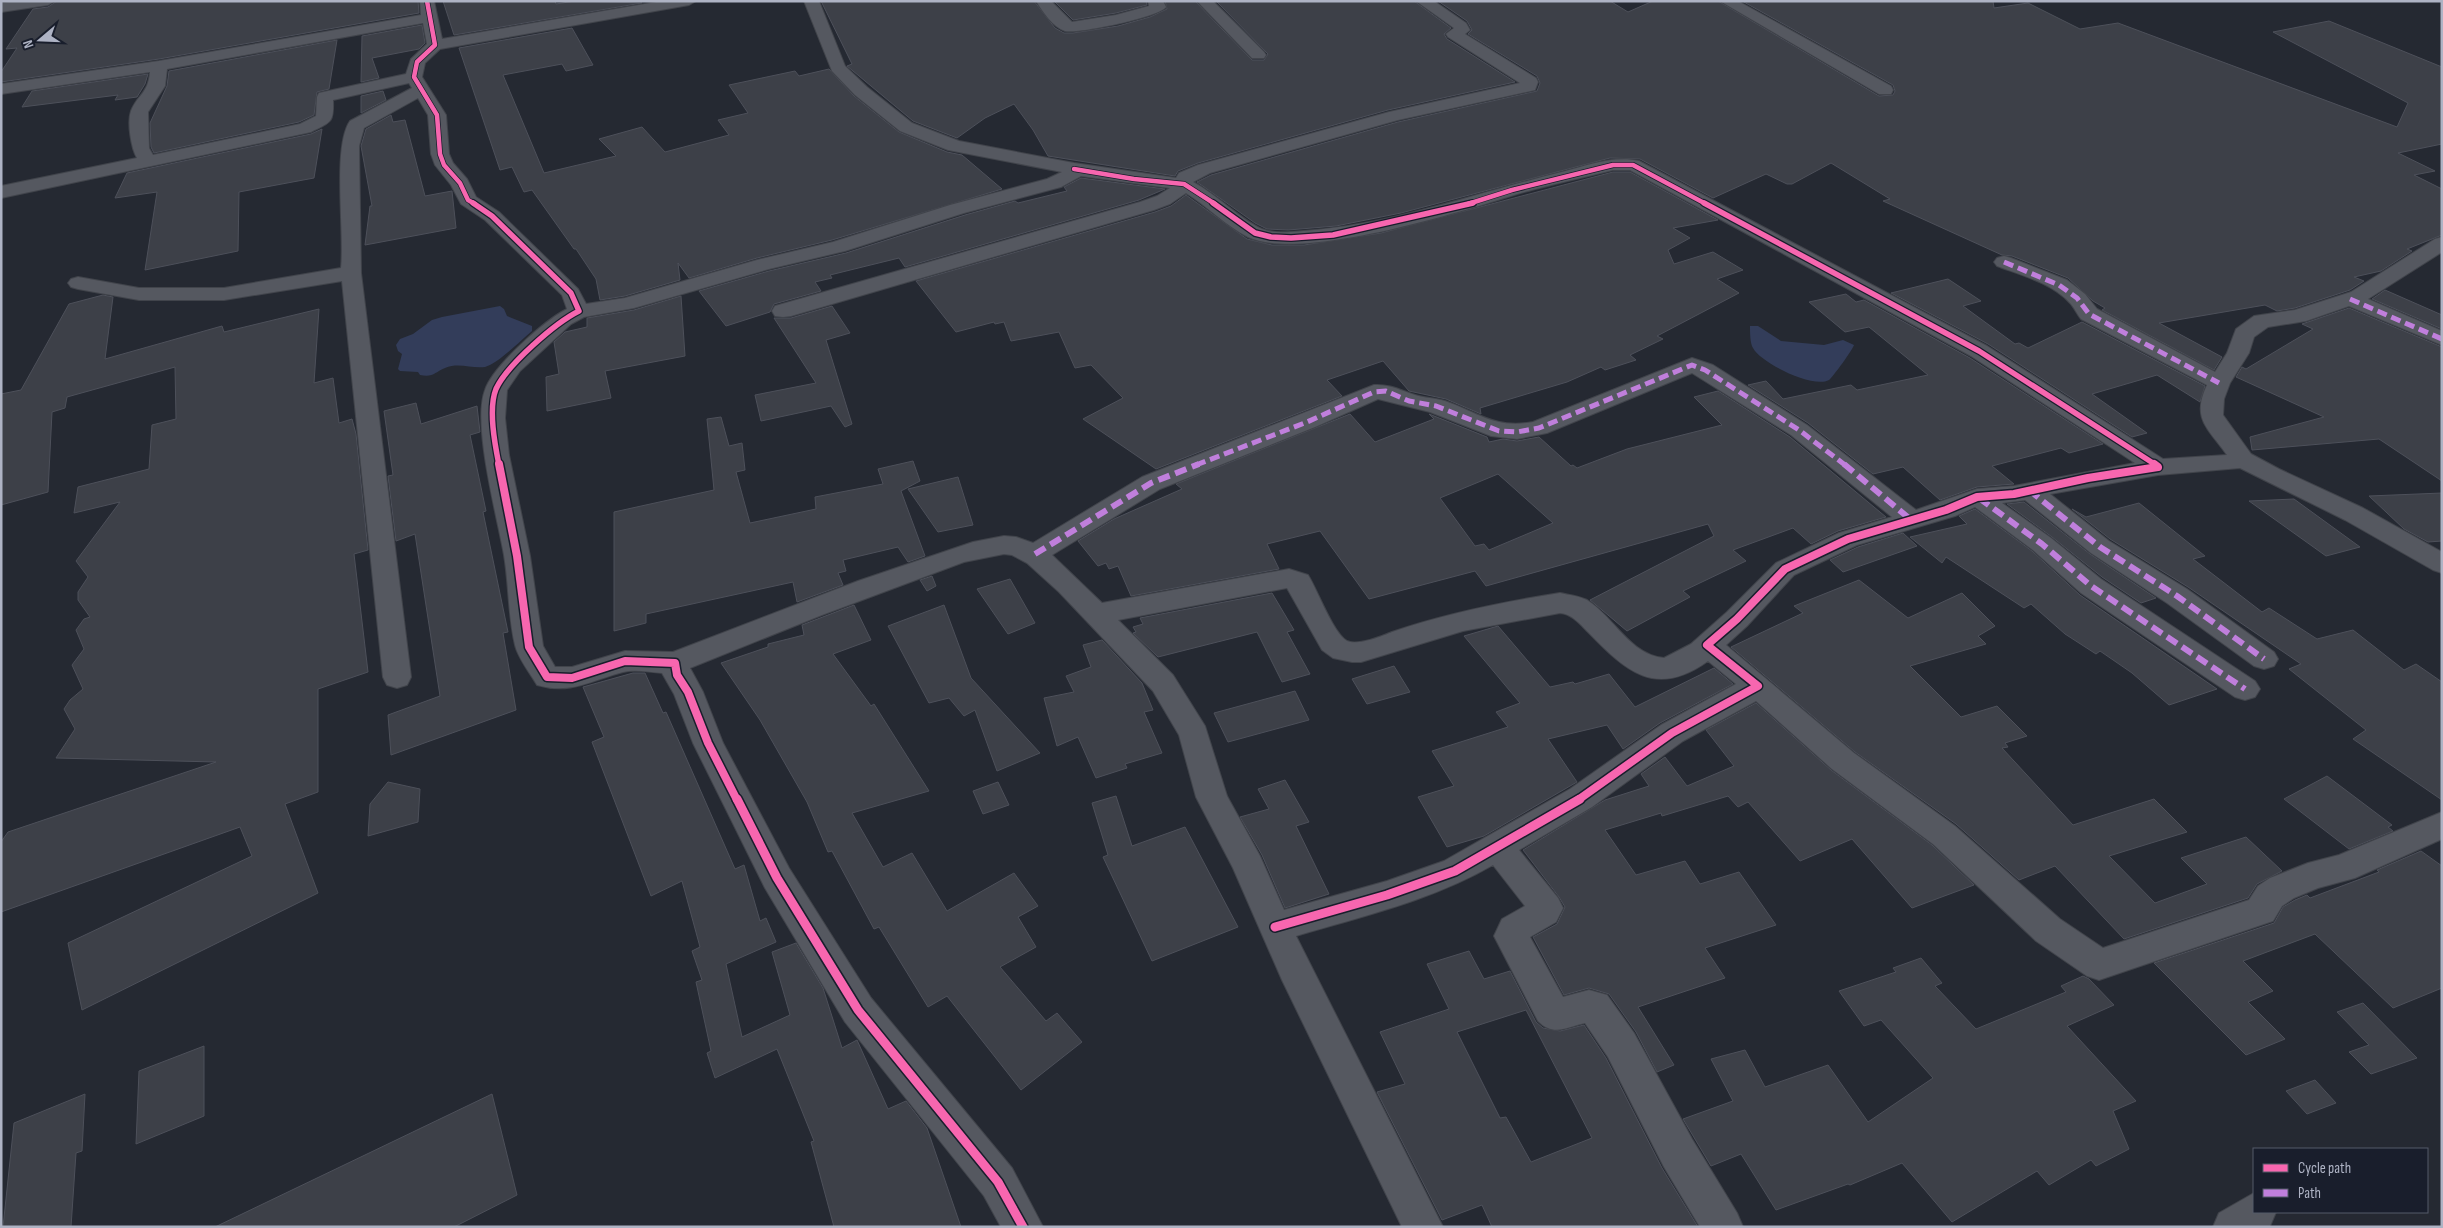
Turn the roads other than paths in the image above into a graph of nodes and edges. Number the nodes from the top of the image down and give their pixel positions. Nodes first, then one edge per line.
1 (48, 1) edge
2 (688, 1) edge
3 (811, 1) edge
4 (1043, 1) edge
5 (1155, 1) edge
6 (1204, 1) edge
7 (1423, 1) edge
8 (1726, 1) edge
9 (1, 8) edge
10 (428, 10) edge
11 (435, 44) junction
12 (1258, 55) dead end
13 (159, 66) junction
14 (417, 84) junction
15 (1, 89) edge
16 (1885, 90) dead end
17 (148, 161) junction
18 (1074, 169) junction
19 (1184, 184) junction
20 (1, 192) edge
21 (2436, 250) edge
22 (2004, 262) dead end
23 (350, 274) junction
24 (78, 283) dead end
25 (2350, 298) junction
26 (783, 310) dead end
27 (579, 311) junction
28 (2442, 339) edge
29 (2219, 383) junction
30 (2242, 459) junction
31 (2158, 467) junction
32 (2029, 490) junction
33 (1976, 497) junction
34 (1910, 519) junction
35 (1035, 554) junction
36 (2442, 564) edge
37 (1096, 614) junction
38 (1707, 645) junction
39 (2264, 659) dead end
40 (675, 664) junction
41 (397, 678) dead end
42 (1758, 686) junction
43 (2245, 690) dead end
44 (2442, 825) edge
45 (1498, 847) junction
46 (1275, 927) junction
47 (2254, 1213) edge
48 (1023, 1227) edge
49 (1423, 1227) edge
50 (1723, 1227) edge
51 (2233, 1227) edge

1 - 9 street
2 - 11 street
3 - 18 street
4 - 5 street
6 - 12 street
7 - 19 street
8 - 16 street
10 - 11 street
10 - 13 street
11 - 14 street
13 - 15 street
13 - 17 street
14 - 17 street
14 - 23 street
14 - 27 street
17 - 20 street
18 - 19 street
18 - 27 street
19 - 26 street
19 - 31 street
21 - 25 street
22 - 29 street
23 - 24 street
23 - 41 street
25 - 28 street
25 - 29 street
27 - 40 street
29 - 30 street
30 - 31 street
30 - 36 street
31 - 32 street
32 - 33 street
32 - 39 street
33 - 34 street
33 - 43 street
34 - 35 street
34 - 38 street
35 - 37 street
35 - 40 street
37 - 38 street
37 - 46 street
38 - 42 street
40 - 48 street
42 - 44 street
42 - 45 street
45 - 46 street
45 - 50 street
46 - 49 street
47 - 51 street

